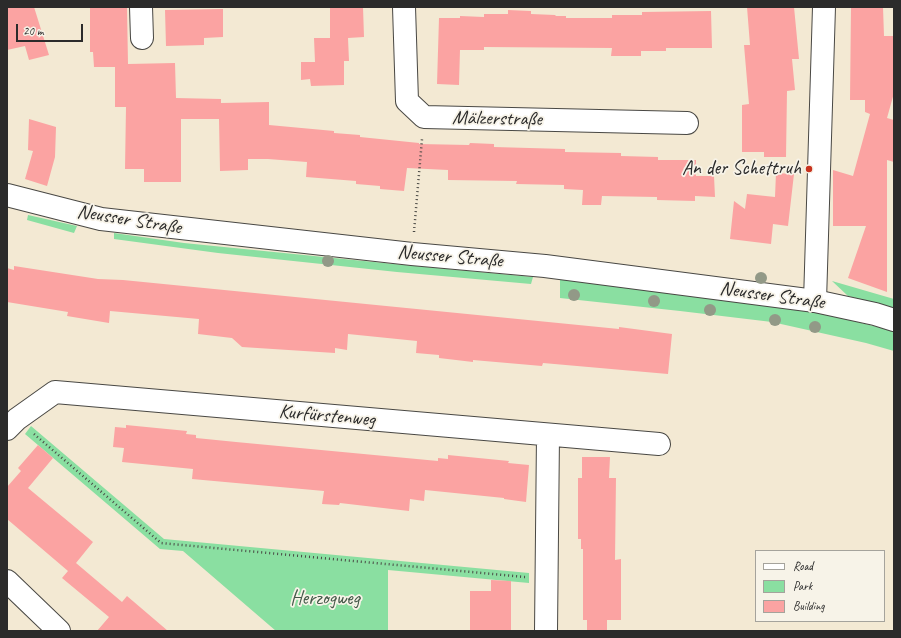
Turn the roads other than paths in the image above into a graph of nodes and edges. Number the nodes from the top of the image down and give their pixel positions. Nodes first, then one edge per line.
1 (141, 7) edge
2 (404, 7) edge
3 (824, 7) edge
4 (142, 38) dead end
5 (687, 123) dead end
6 (7, 195) edge
7 (816, 300) junction
8 (894, 320) edge
9 (12, 424) edge
10 (548, 436) junction
11 (659, 444) dead end
12 (7, 580) edge
13 (59, 631) edge
14 (546, 631) edge

1 - 4 street
2 - 5 street, Mälzerstraße
3 - 7 street
6 - 7 street, Neusser Straße
7 - 8 street, Neusser Straße
9 - 10 street, Kurfürstenweg
10 - 11 street, Kurfürstenweg
10 - 14 street
12 - 13 street

